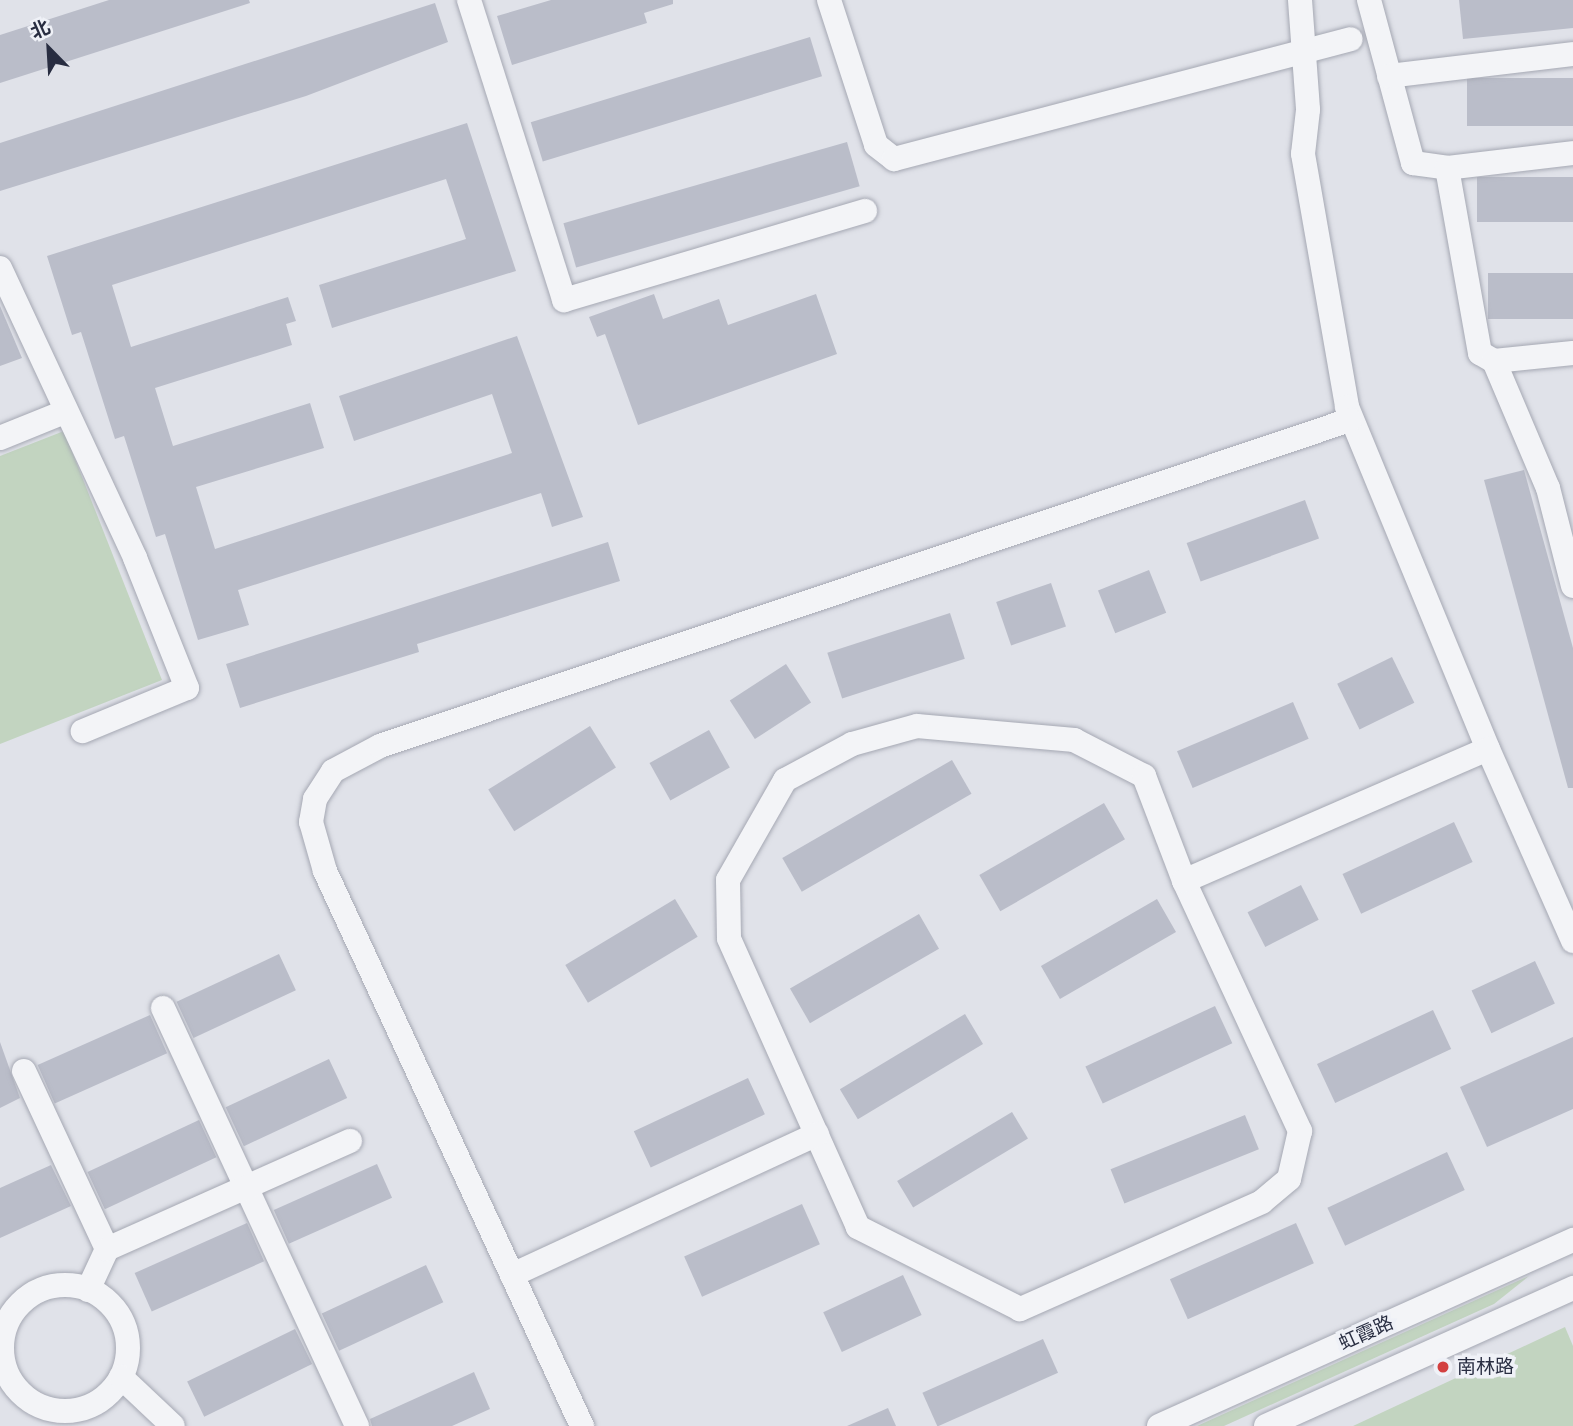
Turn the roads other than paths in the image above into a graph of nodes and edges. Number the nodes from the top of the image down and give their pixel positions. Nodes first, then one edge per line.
1 (469, 0) edge
2 (829, 0) edge
3 (1300, 0) edge
4 (1369, 0) edge
5 (1350, 39) dead end
6 (1304, 52) junction
7 (1573, 54) edge
8 (1389, 76) junction
9 (1573, 153) edge
10 (1447, 168) junction
11 (865, 211) dead end
12 (0, 268) edge
13 (1573, 353) edge
14 (1494, 360) junction
15 (62, 413) junction
16 (1350, 420) junction
17 (0, 439) edge
18 (1573, 586) edge
19 (83, 731) dead end
20 (1488, 749) junction
21 (1184, 881) junction
22 (1572, 937) edge
23 (163, 1008) dead end
24 (23, 1071) dead end
25 (817, 1134) junction
26 (349, 1141) dead end
27 (246, 1187) junction
28 (1573, 1240) edge
29 (107, 1249) junction
30 (512, 1275) junction
31 (1573, 1288) edge
32 (88, 1290) junction
33 (2, 1370) edge
34 (121, 1377) junction
35 (77, 1418) edge
36 (173, 1426) edge
37 (357, 1426) edge
38 (582, 1426) edge
39 (1159, 1426) edge
40 (1266, 1426) edge

1 - 11 street
2 - 6 street
3 - 6 street
4 - 8 street
5 - 6 street
6 - 16 street
7 - 8 street
8 - 10 street
9 - 10 street
10 - 14 street
12 - 15 street
13 - 14 street
14 - 18 street
15 - 17 street
15 - 19 street
16 - 20 street
16 - 30 street
20 - 21 street
20 - 22 street
21 - 25 street
21 - 25 street
23 - 27 street
24 - 29 street
25 - 30 street
26 - 27 street
27 - 29 street
27 - 37 street
28 - 39 street, 虹霞路
29 - 32 street
30 - 38 street
31 - 40 street
32 - 33 street
32 - 34 street
33 - 35 street
34 - 35 street
34 - 36 street

